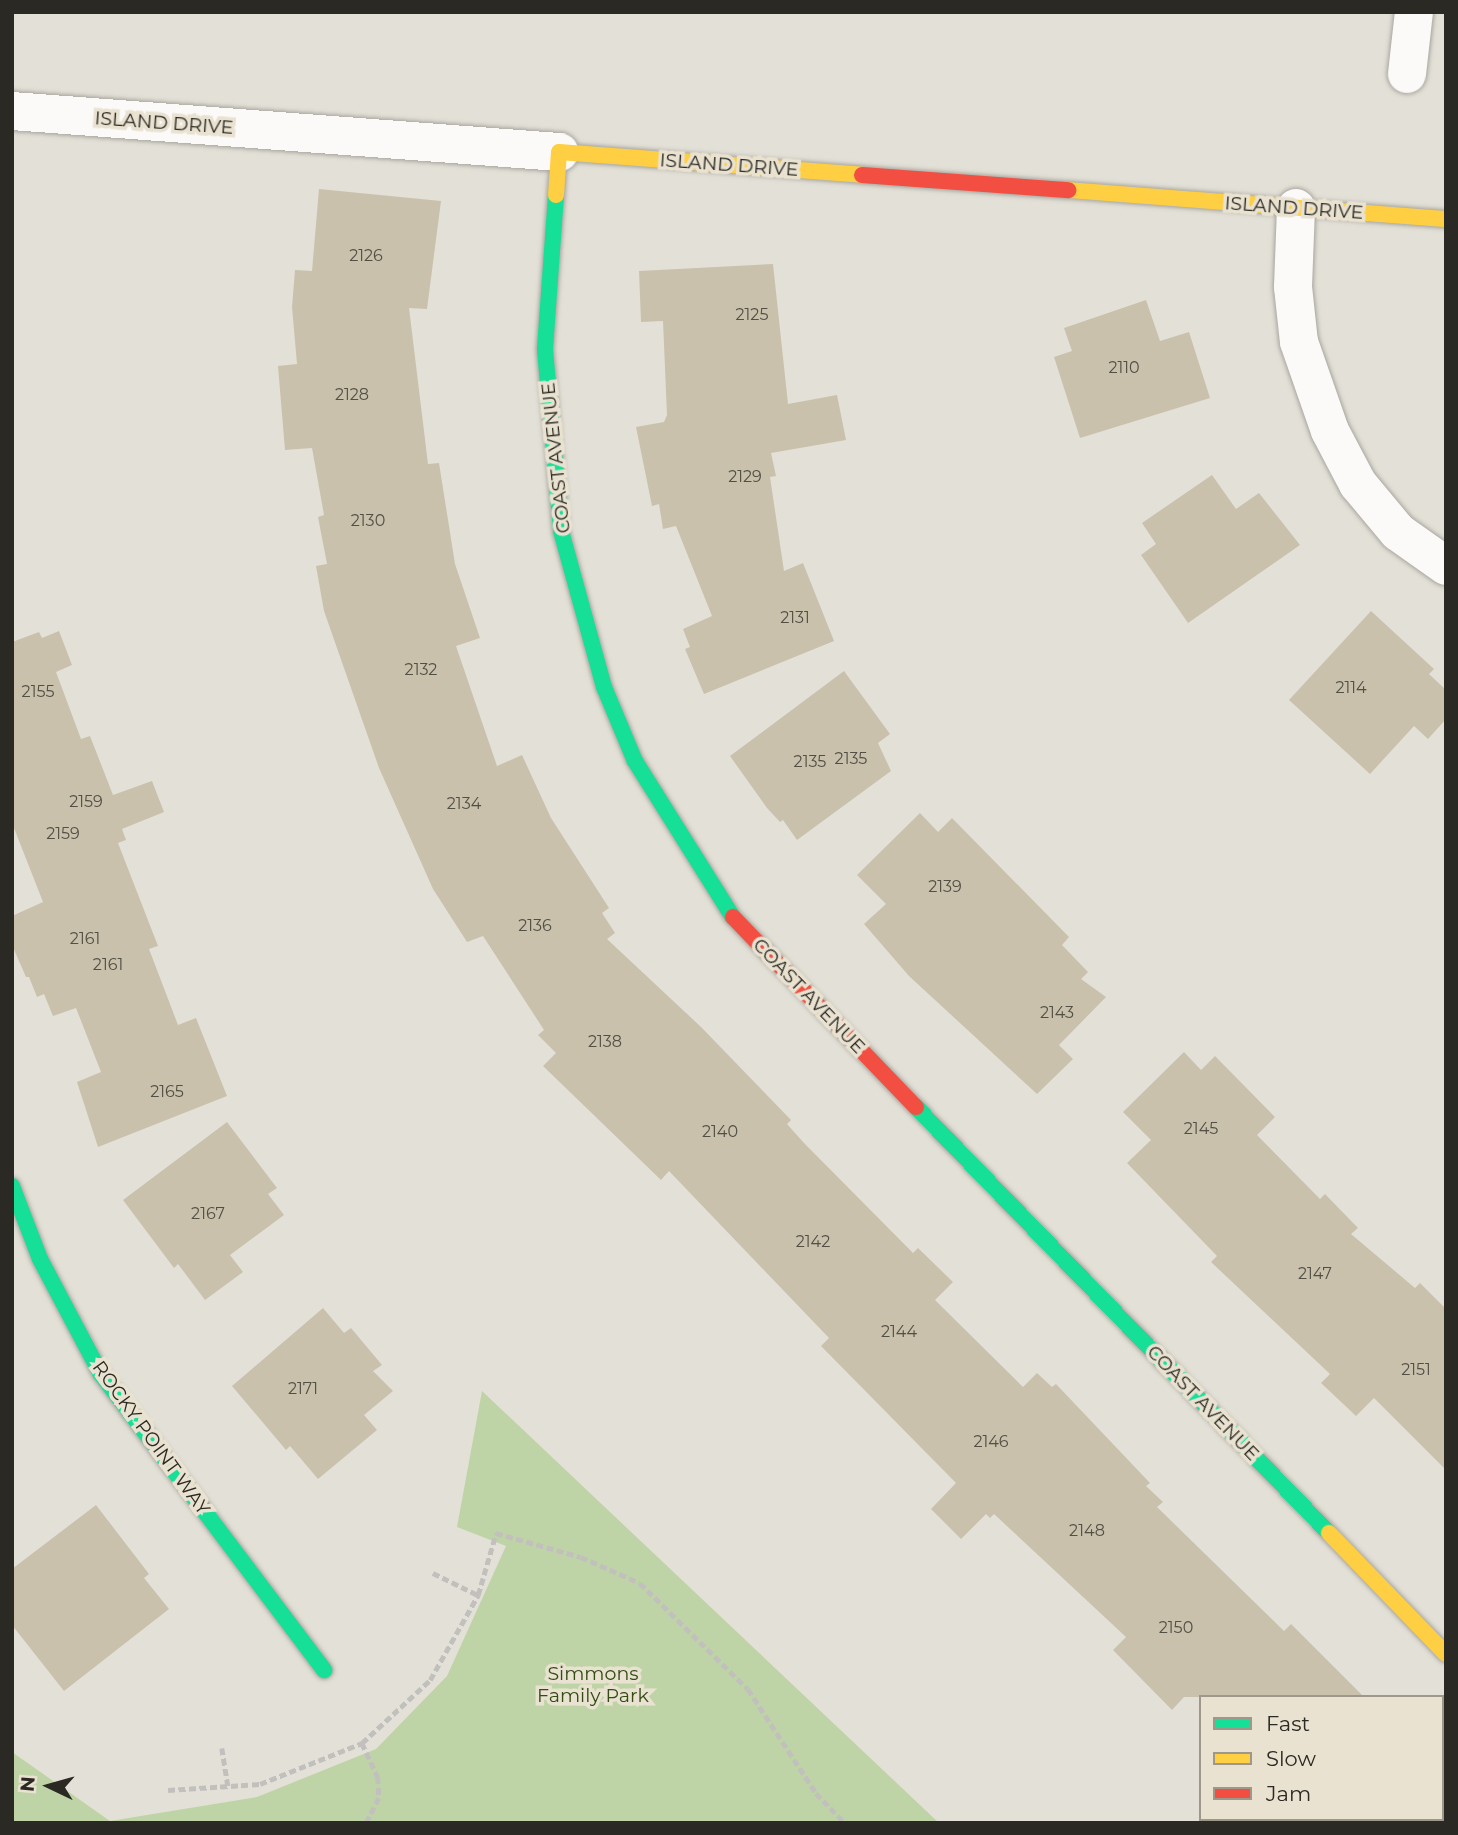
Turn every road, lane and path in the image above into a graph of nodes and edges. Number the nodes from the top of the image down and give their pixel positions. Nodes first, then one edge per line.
1 (1414, 12) edge
2 (1407, 75) dead end
3 (12, 111) edge
4 (559, 152) junction
5 (1296, 208) junction
6 (1446, 219) edge
7 (1446, 566) edge
8 (12, 1186) edge
9 (433, 1573) dead end
10 (478, 1595) junction
11 (1446, 1654) edge
12 (324, 1670) dead end
13 (362, 1743) junction
14 (222, 1748) dead end
15 (228, 1787) junction
16 (168, 1790) dead end
17 (366, 1823) edge
18 (845, 1823) edge

1 - 2 street
3 - 4 street, ISLAND DRIVE
4 - 5 street, ISLAND DRIVE
4 - 11 street, COAST AVENUE
5 - 6 street, ISLAND DRIVE
5 - 7 street
8 - 12 street, ROCKY POINT WAY
9 - 10 path
10 - 13 path
10 - 18 path
13 - 15 path
13 - 17 path
14 - 15 path
15 - 16 path

